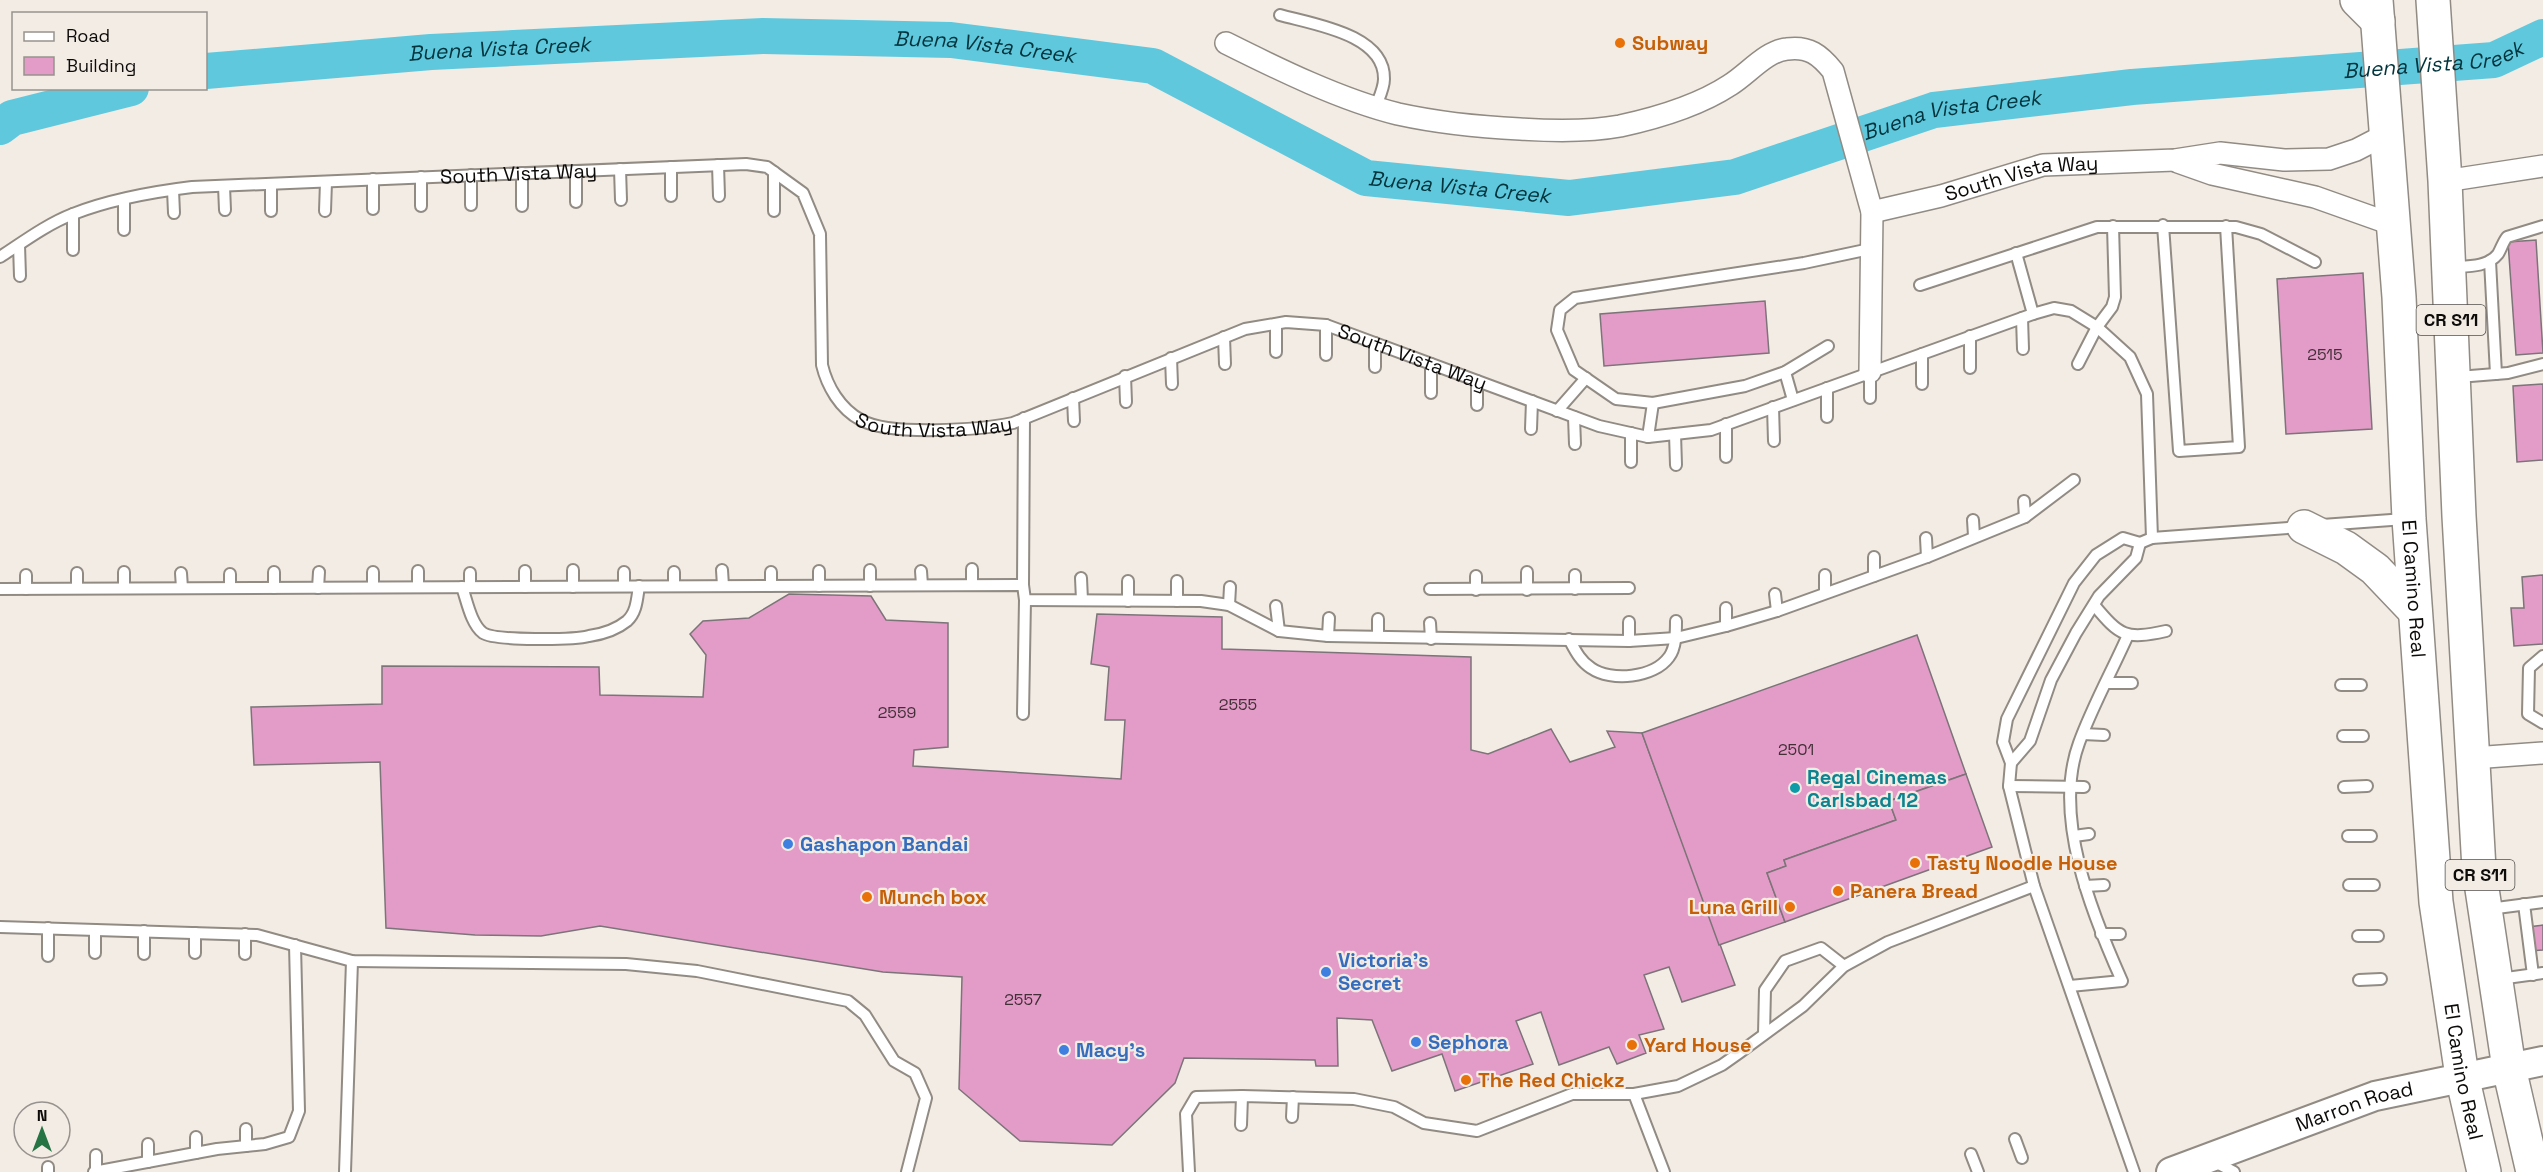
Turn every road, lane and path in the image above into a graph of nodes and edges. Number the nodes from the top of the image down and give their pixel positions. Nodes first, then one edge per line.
1 (2370, 7) edge
2 (2434, 9) edge
3 (1280, 15) dead end
4 (1226, 43) dead end
5 (1376, 106) junction
6 (2385, 119) junction
7 (2175, 160) junction
8 (718, 165) junction
9 (2543, 166) edge
10 (671, 167) junction
11 (620, 169) junction
12 (576, 171) junction
13 (774, 172) junction
14 (522, 173) junction
15 (471, 176) junction
16 (421, 177) junction
17 (374, 179) junction
18 (2445, 181) junction
19 (326, 182) junction
20 (271, 184) junction
21 (224, 186) junction
22 (173, 190) junction
23 (671, 196) dead end
24 (719, 196) dead end
25 (124, 199) junction
26 (621, 200) dead end
27 (576, 202) dead end
28 (471, 205) dead end
29 (421, 206) dead end
30 (522, 206) dead end
31 (374, 209) dead end
32 (225, 210) dead end
33 (271, 211) dead end
34 (325, 211) dead end
35 (774, 212) dead end
36 (1872, 212) junction
37 (174, 213) dead end
38 (73, 214) junction
39 (2163, 225) junction
40 (2394, 225) junction
41 (2113, 226) junction
42 (2226, 226) junction
43 (2543, 226) edge
44 (124, 230) dead end
45 (19, 245) junction
46 (1870, 249) junction
47 (73, 250) dead end
48 (2016, 253) junction
49 (0, 257) edge
50 (2490, 261) junction
51 (2315, 262) dead end
52 (2449, 267) junction
53 (20, 276) dead end
54 (1920, 285) dead end
55 (2027, 316) junction
56 (1276, 324) junction
57 (1326, 325) junction
58 (2097, 327) junction
59 (1970, 336) junction
60 (1224, 337) junction
61 (1375, 343) junction
62 (1828, 346) dead end
63 (2023, 349) dead end
64 (1276, 352) dead end
65 (1922, 354) junction
66 (1326, 355) dead end
67 (1171, 358) junction
68 (1225, 364) dead end
69 (1431, 364) junction
70 (2078, 364) dead end
71 (2543, 364) edge
72 (1375, 368) dead end
73 (1970, 368) dead end
74 (1785, 372) junction
75 (1870, 372) junction
76 (2496, 374) junction
77 (1125, 376) junction
78 (2453, 377) junction
79 (1586, 378) junction
80 (1477, 381) junction
81 (1172, 384) dead end
82 (1922, 384) dead end
83 (1827, 388) junction
84 (1431, 393) dead end
85 (1073, 398) junction
86 (1870, 398) dead end
87 (1793, 400) junction
88 (1532, 401) junction
89 (1126, 402) dead end
90 (1653, 403) junction
91 (1477, 405) dead end
92 (1773, 407) junction
93 (1557, 411) junction
94 (1574, 417) junction
95 (1827, 417) dead end
96 (1024, 418) junction
97 (1074, 421) dead end
98 (1726, 424) junction
99 (1531, 429) dead end
100 (1631, 433) junction
101 (1675, 434) junction
102 (1648, 437) junction
103 (1774, 441) dead end
104 (1575, 444) dead end
105 (1726, 457) dead end
106 (1631, 462) dead end
107 (1676, 465) dead end
108 (2074, 480) dead end
109 (2024, 501) dead end
110 (2025, 516) junction
111 (2409, 519) junction
112 (1973, 520) dead end
113 (2304, 527) junction
114 (1974, 536) junction
115 (1926, 538) dead end
116 (2152, 538) junction
117 (2140, 543) junction
118 (1874, 557) dead end
119 (1927, 557) junction
120 (972, 569) dead end
121 (573, 570) dead end
122 (722, 570) dead end
123 (870, 570) dead end
124 (418, 571) dead end
125 (525, 571) dead end
126 (819, 571) dead end
127 (921, 571) dead end
128 (124, 572) dead end
129 (274, 572) dead end
130 (319, 572) dead end
131 (373, 572) dead end
132 (624, 572) dead end
133 (674, 572) dead end
134 (771, 572) dead end
135 (1527, 572) dead end
136 (77, 573) dead end
137 (181, 573) dead end
138 (470, 573) dead end
139 (230, 574) dead end
140 (1575, 574) dead end
141 (26, 575) dead end
142 (1825, 575) dead end
143 (1476, 576) dead end
144 (1874, 576) junction
145 (1081, 578) dead end
146 (1128, 581) dead end
147 (1177, 581) dead end
148 (922, 585) junction
149 (972, 585) junction
150 (1023, 585) junction
151 (624, 586) junction
152 (639, 586) junction
153 (674, 586) junction
154 (723, 586) junction
155 (771, 586) junction
156 (819, 586) junction
157 (870, 586) junction
158 (373, 587) junction
159 (418, 587) junction
160 (466, 587) junction
161 (525, 587) junction
162 (573, 587) junction
163 (1230, 587) dead end
164 (77, 588) junction
165 (124, 588) junction
166 (182, 588) junction
167 (230, 588) junction
168 (274, 588) junction
169 (318, 588) junction
170 (1629, 588) dead end
171 (0, 589) edge
172 (26, 589) junction
173 (1430, 589) dead end
174 (1575, 589) junction
175 (1476, 590) junction
176 (1527, 590) junction
177 (1825, 593) junction
178 (1775, 594) dead end
179 (1025, 600) junction
180 (1082, 600) junction
181 (1128, 601) junction
182 (1178, 601) junction
183 (1228, 604) junction
184 (2094, 604) junction
185 (1276, 606) dead end
186 (1726, 608) dead end
187 (2415, 610) junction
188 (1777, 611) junction
189 (1329, 618) dead end
190 (1378, 619) dead end
191 (1676, 621) dead end
192 (1629, 622) dead end
193 (1430, 623) dead end
194 (1725, 626) junction
195 (1279, 631) junction
196 (2166, 631) dead end
197 (2128, 635) junction
198 (1328, 636) junction
199 (1378, 636) junction
200 (1676, 638) junction
201 (1431, 639) junction
202 (1569, 639) junction
203 (1629, 641) junction
204 (2543, 656) edge
205 (2106, 683) junction
206 (2132, 683) dead end
207 (2341, 685) dead end
208 (2361, 685) dead end
209 (1023, 714) dead end
210 (2543, 723) edge
211 (2083, 734) junction
212 (2104, 735) dead end
213 (2343, 736) dead end
214 (2363, 736) dead end
215 (2543, 753) edge
216 (2473, 758) junction
217 (2011, 763) junction
218 (2009, 786) junction
219 (2367, 786) dead end
220 (2069, 787) junction
221 (2084, 787) dead end
222 (2344, 787) dead end
223 (2089, 834) dead end
224 (2074, 836) junction
225 (2348, 836) dead end
226 (2371, 836) dead end
227 (2104, 885) dead end
228 (2349, 885) dead end
229 (2374, 885) dead end
230 (2034, 886) junction
231 (2085, 886) junction
232 (2543, 902) edge
233 (2524, 904) junction
234 (2485, 909) junction
235 (0, 927) edge
236 (48, 928) junction
237 (95, 930) junction
238 (144, 931) junction
239 (195, 933) junction
240 (245, 934) junction
241 (2101, 934) junction
242 (2120, 934) dead end
243 (2358, 936) dead end
244 (2378, 936) dead end
245 (295, 945) junction
246 (95, 952) dead end
247 (195, 953) dead end
248 (144, 954) dead end
249 (245, 954) dead end
250 (48, 956) dead end
251 (352, 961) junction
252 (1844, 966) junction
253 (2538, 974) edge
254 (2381, 979) dead end
255 (2359, 980) dead end
256 (2496, 980) junction
257 (2070, 986) junction
258 (1764, 1034) junction
259 (2543, 1061) edge
260 (2509, 1068) junction
261 (2462, 1076) junction
262 (1634, 1094) junction
263 (1242, 1096) junction
264 (1293, 1097) junction
265 (1292, 1117) dead end
266 (1241, 1125) dead end
267 (246, 1129) dead end
268 (196, 1137) dead end
269 (2015, 1139) dead end
270 (148, 1144) dead end
271 (246, 1146) junction
272 (196, 1153) junction
273 (1971, 1154) dead end
274 (96, 1155) dead end
275 (2022, 1158) dead end
276 (2208, 1158) junction
277 (148, 1162) junction
278 (95, 1172) edge
279 (345, 1172) edge
280 (907, 1172) edge
281 (1189, 1172) edge
282 (1664, 1172) edge
283 (1978, 1172) edge
284 (2134, 1172) edge
285 (2171, 1172) edge
286 (2234, 1172) edge
287 (2484, 1172) edge
288 (2533, 1172) edge

1 - 6 main road, El Camino Real / CR S11
2 - 18 main road, CR S11
3 - 5 lane
4 - 5 street
5 - 36 street
6 - 7 street, South Vista Way
6 - 40 main road, El Camino Real / CR S11
7 - 36 street, South Vista Way
7 - 40 street, South Vista Way
8 - 10 lane, South Vista Way
8 - 13 lane, South Vista Way
8 - 24 lane
9 - 18 street
10 - 11 lane, South Vista Way
10 - 23 lane
11 - 12 lane, South Vista Way
11 - 26 lane
12 - 14 lane, South Vista Way
12 - 27 lane
13 - 35 lane
13 - 96 lane, South Vista Way
14 - 15 lane, South Vista Way
14 - 30 lane
15 - 16 lane, South Vista Way
15 - 28 lane
16 - 17 lane, South Vista Way
16 - 29 lane
17 - 19 lane, South Vista Way
17 - 31 lane
18 - 52 main road, CR S11
19 - 20 lane, South Vista Way
19 - 34 lane
20 - 21 lane, South Vista Way
20 - 33 lane
21 - 22 lane, South Vista Way
21 - 32 lane
22 - 25 lane, South Vista Way
22 - 37 lane
25 - 38 lane, South Vista Way
25 - 44 lane
36 - 46 street
38 - 45 lane, South Vista Way
38 - 47 lane
39 - 41 lane
39 - 42 lane
39 - 42 lane
40 - 111 main road, El Camino Real / CR S11
41 - 48 lane
41 - 58 lane
42 - 51 lane
43 - 50 lane
45 - 49 lane, South Vista Way
45 - 53 lane
46 - 75 street
46 - 79 lane
48 - 54 lane
48 - 55 lane
50 - 52 lane
50 - 76 lane
52 - 78 main road, CR S11
55 - 58 lane, South Vista Way
55 - 59 lane, South Vista Way
55 - 63 lane
56 - 57 lane, South Vista Way
56 - 60 lane, South Vista Way
56 - 64 lane
57 - 61 lane, South Vista Way
57 - 66 lane
58 - 70 lane
58 - 116 lane, South Vista Way
59 - 65 lane, South Vista Way
59 - 73 lane
60 - 67 lane, South Vista Way
60 - 68 lane
61 - 69 lane, South Vista Way
61 - 72 lane
62 - 74 lane
65 - 75 lane, South Vista Way
65 - 82 lane
67 - 77 lane, South Vista Way
67 - 81 lane
69 - 80 lane, South Vista Way
69 - 84 lane
71 - 76 lane
74 - 87 lane
74 - 90 lane
75 - 83 lane, South Vista Way
75 - 86 lane
76 - 78 lane
77 - 85 lane, South Vista Way
77 - 89 lane
78 - 216 main road, CR S11
79 - 90 lane
79 - 93 lane
80 - 88 lane, South Vista Way
80 - 91 lane
83 - 87 lane, South Vista Way
83 - 95 lane
85 - 96 lane, South Vista Way
85 - 97 lane
87 - 92 lane, South Vista Way
88 - 93 lane, South Vista Way
88 - 99 lane
90 - 102 lane
92 - 98 lane, South Vista Way
92 - 103 lane
93 - 94 lane, South Vista Way
94 - 100 lane, South Vista Way
94 - 104 lane
96 - 150 lane
98 - 101 lane, South Vista Way
98 - 105 lane
100 - 102 lane, South Vista Way
100 - 106 lane
101 - 102 lane, South Vista Way
101 - 107 lane
108 - 110 lane
109 - 110 lane
110 - 114 lane
111 - 113 lane
111 - 187 main road, El Camino Real / CR S11
112 - 114 lane
113 - 116 lane
113 - 187 main road
114 - 119 lane
115 - 119 lane
116 - 117 lane
117 - 184 lane
117 - 217 lane
118 - 144 lane
119 - 144 lane
120 - 149 lane
121 - 162 lane
122 - 154 lane
123 - 157 lane
124 - 159 lane
125 - 161 lane
126 - 156 lane
127 - 148 lane
128 - 165 lane
129 - 168 lane
130 - 169 lane
131 - 158 lane
132 - 151 lane
133 - 153 lane
134 - 155 lane
135 - 176 lane
136 - 164 lane
137 - 166 lane
138 - 160 lane
139 - 167 lane
140 - 174 lane
141 - 172 lane
142 - 177 lane
143 - 175 lane
144 - 177 lane
145 - 180 lane
146 - 181 lane
147 - 182 lane
148 - 149 lane
148 - 157 lane
149 - 150 lane
150 - 179 lane
151 - 152 lane
151 - 162 lane
152 - 153 lane
152 - 160 lane
153 - 154 lane
154 - 155 lane
155 - 156 lane
156 - 157 lane
158 - 159 lane
158 - 169 lane
159 - 160 lane
160 - 161 lane
161 - 162 lane
163 - 183 lane
164 - 165 lane
164 - 172 lane
165 - 166 lane
166 - 167 lane
167 - 168 lane
168 - 169 lane
170 - 174 lane
171 - 172 lane
173 - 175 lane
174 - 176 lane
175 - 176 lane
177 - 188 lane
178 - 188 lane
179 - 180 lane
179 - 209 lane
180 - 181 lane
181 - 182 lane
182 - 183 lane
183 - 195 lane
184 - 197 lane
184 - 217 lane
185 - 195 lane
186 - 194 lane
187 - 261 main road, El Camino Real / CR S11
188 - 194 lane
189 - 198 lane
190 - 199 lane
191 - 200 lane
192 - 203 lane
193 - 201 lane
194 - 200 lane
195 - 198 lane
196 - 197 lane
197 - 205 lane
198 - 199 lane
199 - 201 lane
200 - 202 lane
200 - 203 lane
201 - 202 lane
202 - 203 lane
204 - 210 lane
205 - 206 lane
205 - 211 lane
207 - 208 lane
211 - 212 lane
211 - 220 lane
213 - 214 lane
215 - 216 street
216 - 234 main road, CR S11
217 - 218 lane
218 - 220 lane
218 - 230 lane
219 - 222 lane
220 - 221 lane
220 - 224 lane
223 - 224 lane
224 - 231 lane
225 - 226 lane
227 - 231 lane
228 - 229 lane
230 - 252 lane
230 - 257 lane
231 - 241 lane
232 - 233 lane
233 - 234 lane
233 - 253 lane
234 - 256 main road, CR S11
235 - 236 lane
236 - 237 lane
236 - 250 lane
237 - 238 lane
237 - 246 lane
238 - 239 lane
238 - 248 lane
239 - 240 lane
239 - 247 lane
240 - 245 lane
240 - 249 lane
241 - 242 lane
241 - 257 lane
243 - 244 lane
245 - 251 lane
245 - 271 lane
251 - 279 lane
251 - 280 lane
252 - 258 lane
252 - 258 lane
253 - 256 lane
254 - 255 lane
256 - 260 main road, CR S11
257 - 284 lane
258 - 262 lane
259 - 260 main road, Marron Road
260 - 261 main road, Marron Road
260 - 288 main road, CR S11
261 - 276 main road, Marron Road
261 - 287 main road, El Camino Real / CR S11
262 - 264 lane
262 - 282 lane
263 - 264 lane
263 - 266 lane
263 - 281 lane
264 - 265 lane
267 - 271 lane
268 - 272 lane
269 - 275 lane
270 - 277 lane
271 - 272 lane
272 - 277 lane
273 - 283 lane
274 - 278 lane
276 - 285 main road, Marron Road
276 - 286 lane
277 - 278 lane

